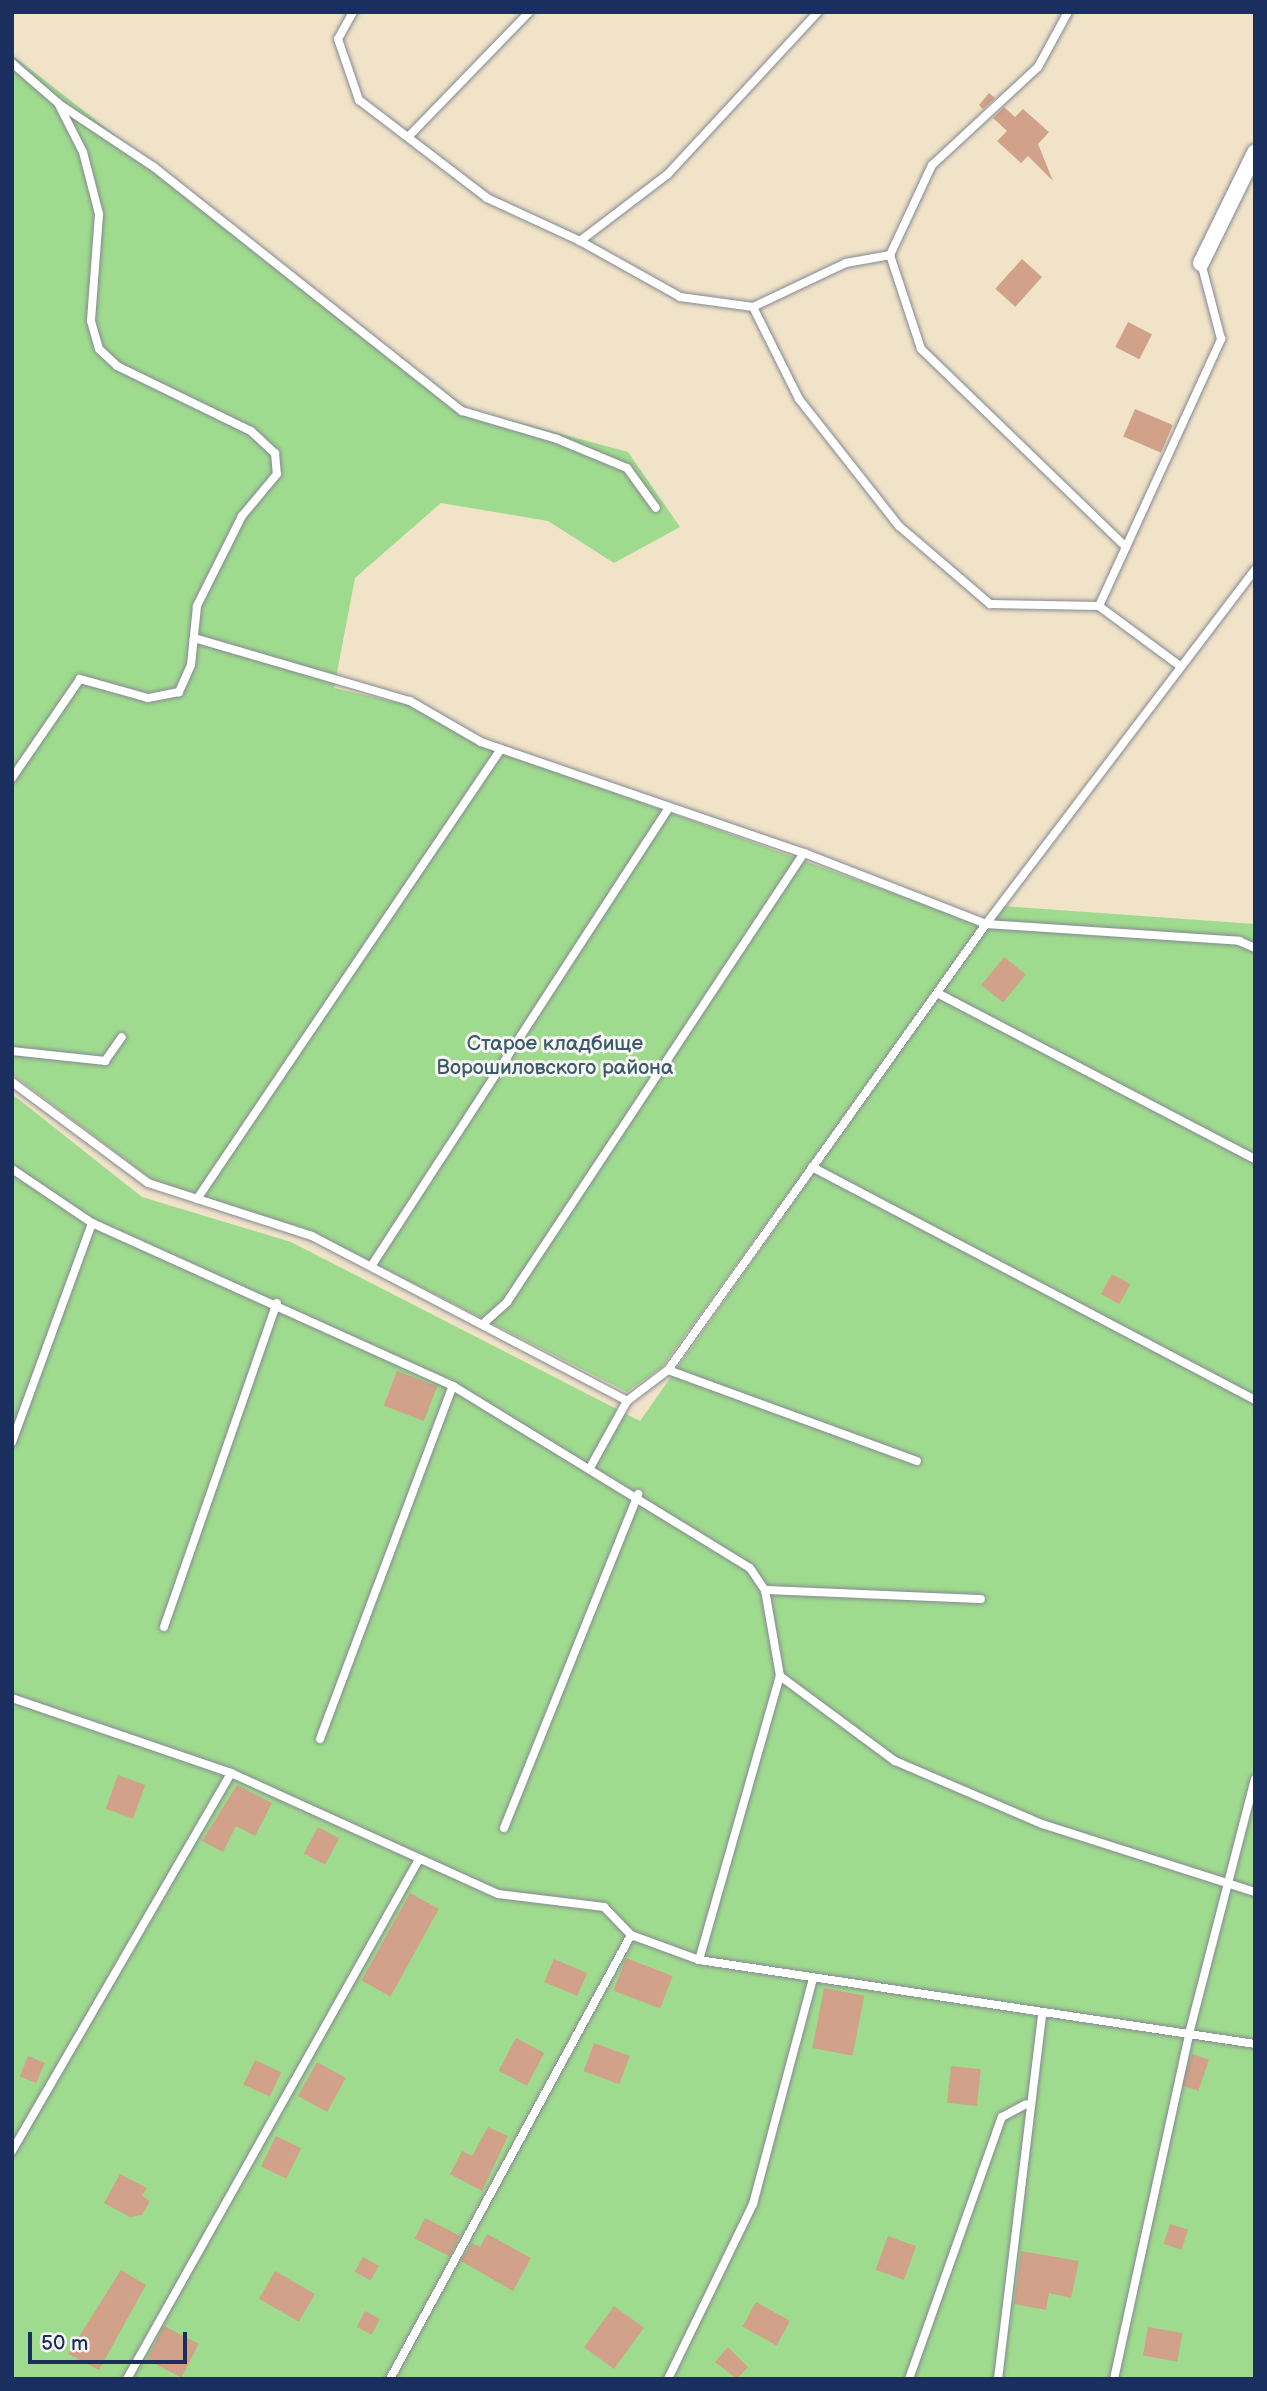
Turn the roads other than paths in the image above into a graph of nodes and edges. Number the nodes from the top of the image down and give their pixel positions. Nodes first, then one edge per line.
1 (353, 12) edge
2 (529, 12) edge
3 (818, 12) edge
4 (1068, 12) edge
5 (12, 63) edge
6 (58, 103) junction
7 (410, 135) junction
8 (1255, 153) edge
9 (580, 241) junction
10 (890, 255) junction
11 (1201, 263) joint
12 (753, 307) junction
13 (656, 508) dead end
14 (1126, 547) junction
15 (1255, 569) edge
16 (1099, 606) junction
17 (194, 638) junction
18 (1180, 666) junction
19 (501, 749) junction
20 (12, 778) edge
21 (668, 810) junction
22 (804, 853) junction
23 (986, 924) junction
24 (1255, 948) edge
25 (940, 995) junction
26 (122, 1037) dead end
27 (12, 1051) edge
28 (12, 1082) edge
29 (1255, 1159) edge
30 (812, 1167) junction
31 (12, 1169) edge
32 (197, 1199) junction
33 (92, 1223) junction
34 (372, 1265) junction
35 (276, 1303) junction
36 (485, 1322) junction
37 (668, 1370) junction
38 (453, 1386) junction
39 (1255, 1400) edge
40 (627, 1401) junction
41 (12, 1442) edge
42 (917, 1461) dead end
43 (591, 1466) junction
44 (638, 1494) junction
45 (765, 1590) junction
46 (981, 1599) dead end
47 (164, 1627) dead end
48 (780, 1676) junction
49 (13, 1699) edge
50 (320, 1739) dead end
51 (231, 1773) junction
52 (1255, 1779) edge
53 (504, 1828) dead end
54 (418, 1861) junction
55 (1228, 1884) junction
56 (1255, 1892) edge
57 (631, 1935) junction
58 (699, 1959) junction
59 (814, 1979) junction
60 (1042, 2014) junction
61 (1190, 2030) junction
62 (1255, 2044) edge
63 (1026, 2104) junction
64 (12, 2151) edge
65 (127, 2379) edge
66 (390, 2379) edge
67 (668, 2379) edge
68 (909, 2379) edge
69 (998, 2379) edge
70 (1114, 2379) edge

1 - 7 lane
2 - 7 lane
3 - 9 lane
4 - 10 lane
5 - 6 lane
6 - 13 lane
6 - 17 lane
7 - 9 lane
8 - 11 street
9 - 12 lane
10 - 12 lane
10 - 14 lane
11 - 14 lane
12 - 16 lane
14 - 16 lane
15 - 18 lane
16 - 18 lane
17 - 19 lane
17 - 20 lane
18 - 23 lane
19 - 21 lane
19 - 32 lane
21 - 22 lane
21 - 34 lane
22 - 23 lane
22 - 36 lane
23 - 24 lane
23 - 25 lane
25 - 29 lane
25 - 30 lane
26 - 27 lane
28 - 32 lane
30 - 37 lane
30 - 39 lane
31 - 33 lane
32 - 34 lane
33 - 35 lane
33 - 41 lane
34 - 36 lane
35 - 38 lane
35 - 47 lane
36 - 40 lane
37 - 40 lane
37 - 42 lane
38 - 43 lane
38 - 50 lane
40 - 43 lane
43 - 44 lane
44 - 45 lane
44 - 53 lane
45 - 46 lane
45 - 48 lane
48 - 55 lane
48 - 58 lane
49 - 51 lane
51 - 54 lane
51 - 64 lane
52 - 55 lane
54 - 57 lane
54 - 65 lane
55 - 56 lane
55 - 61 lane
57 - 58 lane
57 - 66 lane
58 - 59 lane
59 - 60 lane
59 - 67 lane
60 - 61 lane
60 - 63 lane
61 - 62 lane
61 - 70 lane
63 - 68 lane
63 - 69 lane

